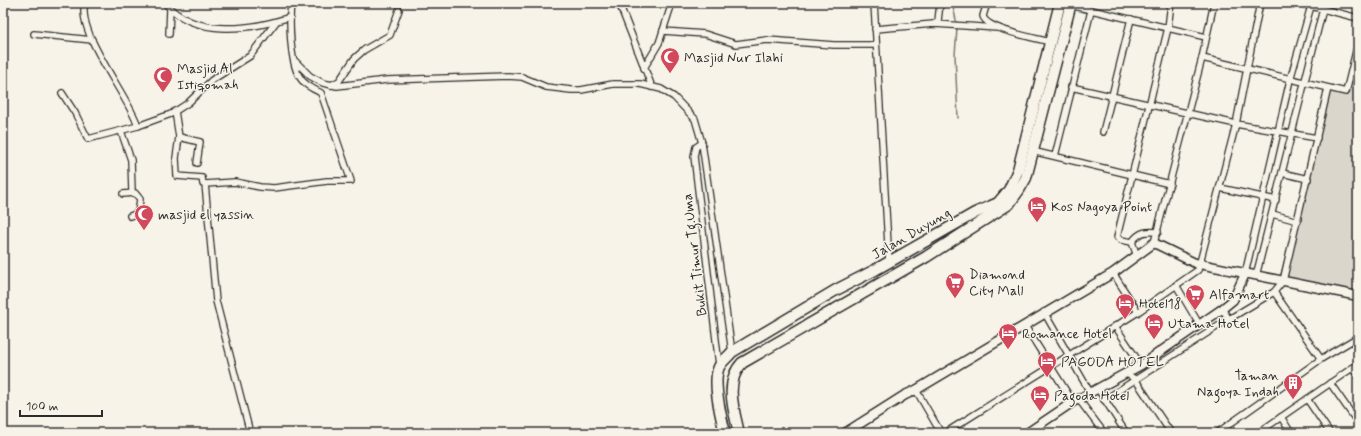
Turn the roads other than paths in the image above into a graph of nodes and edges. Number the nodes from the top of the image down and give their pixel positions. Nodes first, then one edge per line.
1 (85, 3) edge
2 (165, 3) edge
3 (619, 3) edge
4 (672, 3) edge
5 (874, 3) edge
6 (940, 3) edge
7 (987, 3) edge
8 (1171, 3) edge
9 (1214, 3) edge
10 (1260, 3) edge
11 (1299, 3) edge
12 (293, 4) edge
13 (1067, 4) edge
14 (1311, 6) junction
15 (170, 9) junction
16 (1323, 9) junction
17 (400, 10) dead end
18 (1091, 11) junction
19 (290, 17) junction
20 (1358, 18) edge
21 (1131, 19) junction
22 (276, 22) junction
23 (934, 24) junction
24 (998, 28) junction
25 (1168, 28) junction
26 (876, 29) junction
27 (663, 30) junction
28 (34, 34) dead end
29 (169, 34) dead end
30 (1206, 37) junction
31 (92, 40) junction
32 (1050, 42) junction
33 (1358, 43) edge
34 (876, 44) junction
35 (1202, 58) junction
36 (1356, 59) edge
37 (294, 60) junction
38 (644, 68) junction
39 (1246, 68) junction
40 (1290, 80) junction
41 (1304, 83) junction
42 (330, 85) junction
43 (652, 87) junction
44 (1071, 87) junction
45 (1328, 88) junction
46 (1043, 92) junction
47 (62, 93) dead end
48 (1112, 96) junction
49 (1149, 105) junction
50 (175, 111) junction
51 (1188, 113) junction
52 (1236, 124) junction
53 (138, 126) junction
54 (121, 131) junction
55 (1103, 132) dead end
56 (1280, 132) junction
57 (1293, 134) junction
58 (179, 137) junction
59 (1317, 138) junction
60 (702, 143) junction
61 (1032, 151) junction
62 (1055, 156) junction
63 (197, 163) dead end
64 (1282, 173) junction
65 (1131, 175) junction
66 (1308, 179) junction
67 (205, 184) junction
68 (1170, 184) junction
69 (1220, 188) junction
70 (132, 192) junction
71 (123, 194) dead end
72 (1262, 197) junction
73 (1276, 200) junction
74 (1272, 214) junction
75 (130, 216) dead end
76 (1298, 221) junction
77 (1158, 232) junction
78 (1132, 242) junction
79 (1154, 243) junction
80 (917, 247) junction
81 (1137, 256) junction
82 (924, 259) junction
83 (892, 260) junction
84 (1201, 264) junction
85 (905, 269) junction
86 (1113, 273) junction
87 (1245, 274) junction
88 (1256, 276) junction
89 (1283, 281) junction
90 (1176, 286) junction
91 (1274, 292) junction
92 (1358, 296) edge
93 (1222, 309) junction
94 (1044, 312) junction
95 (1138, 312) junction
96 (1229, 319) junction
97 (1199, 324) junction
98 (1025, 326) junction
99 (1115, 326) junction
100 (1358, 337) edge
101 (732, 352) junction
102 (1069, 355) junction
103 (1321, 359) junction
104 (1358, 364) edge
105 (1141, 365) junction
106 (719, 368) junction
107 (1051, 368) junction
108 (1352, 368) junction
109 (1125, 373) junction
110 (1358, 376) edge
111 (1135, 379) junction
112 (1330, 383) junction
113 (916, 390) junction
114 (1094, 391) junction
115 (1307, 399) junction
116 (1104, 400) junction
117 (1074, 401) junction
118 (1281, 417) junction
119 (1358, 423) edge
120 (858, 430) edge
121 (250, 433) edge
122 (725, 433) edge
123 (739, 433) edge
124 (845, 433) edge
125 (941, 433) edge
126 (945, 433) edge
127 (1027, 433) edge
128 (1104, 433) edge
129 (1126, 433) edge
130 (1171, 433) edge
131 (1217, 433) edge
132 (1258, 433) edge
133 (1291, 433) edge
134 (1330, 433) edge

1 - 31 street
2 - 15 street
3 - 38 street
4 - 27 street
5 - 26 street
6 - 23 street
7 - 24 street
8 - 25 street
9 - 30 street
10 - 39 street
11 - 14 street
12 - 19 street
13 - 18 street
13 - 32 highway, Jalan Duyung
13 - 46 highway, Jalan Duyung
14 - 16 street
14 - 40 street
15 - 22 street
15 - 29 street
16 - 20 street
16 - 41 street
17 - 42 street
18 - 21 street
18 - 44 street
19 - 22 street
19 - 37 street
21 - 25 street
21 - 48 street
22 - 50 street
23 - 24 street
23 - 26 street
24 - 32 street
25 - 30 street
25 - 49 street
26 - 34 street
27 - 34 street
27 - 38 street
28 - 31 street
30 - 35 street
31 - 53 street
32 - 46 highway, Jalan Duyung
33 - 36 street
34 - 83 street
35 - 39 street
35 - 51 street
36 - 45 street
37 - 42 street
37 - 67 street
38 - 43 street
39 - 40 street
39 - 52 street
40 - 41 street
40 - 56 street
41 - 45 street
41 - 57 street
42 - 43 street, Bukit Timur Tg.Uma
43 - 60 street, Bukit Timur Tg.Uma
44 - 48 street
44 - 62 street
45 - 59 street
46 - 61 highway, Jalan Duyung
46 - 80 highway, Jalan Duyung
47 - 54 street
48 - 49 street
48 - 55 street
49 - 51 street
49 - 65 street
50 - 53 street
50 - 58 street
51 - 52 street
51 - 68 street
52 - 56 street
52 - 69 street
53 - 54 street
54 - 70 street
56 - 57 street
56 - 72 street
57 - 59 street
57 - 64 street
58 - 63 street
58 - 67 street
59 - 66 street
60 - 101 street, Bukit Timur Tg.Uma
60 - 106 street, Bukit Timur Tg.Uma
61 - 62 street
61 - 82 highway, Jalan Duyung
62 - 65 street
64 - 66 street
64 - 73 street
65 - 68 street
65 - 78 street
66 - 76 street
67 - 121 street
68 - 77 street
69 - 72 street
69 - 84 street
70 - 71 street
70 - 75 street
72 - 73 street
72 - 87 street
73 - 74 street
74 - 76 street
74 - 88 street
76 - 89 street
77 - 78 street
77 - 79 street
78 - 81 street
79 - 81 street
79 - 84 street
80 - 82 highway
80 - 83 highway, Jalan Duyung
81 - 86 street
82 - 85 highway, Jalan Duyung
83 - 85 highway
83 - 101 highway, Jalan Duyung
84 - 87 street
84 - 90 street
85 - 123 highway, Jalan Duyung
86 - 94 street
86 - 95 street
87 - 88 street
87 - 93 street
88 - 89 street
89 - 91 street
89 - 92 street
90 - 95 street
90 - 97 street
91 - 96 street
91 - 103 street
93 - 96 street
93 - 97 street
94 - 98 street
94 - 102 street
95 - 99 street
96 - 111 street
97 - 105 street
98 - 107 street
98 - 113 street
99 - 102 street
99 - 105 street
100 - 103 street
101 - 106 highway, Jalan Duyung
102 - 107 street
102 - 114 street
103 - 131 street
104 - 108 street
105 - 109 street
106 - 122 highway
107 - 117 street
107 - 126 street
108 - 110 street
108 - 112 street
109 - 111 street
109 - 114 street
111 - 116 street
111 - 130 street
112 - 115 street
112 - 119 street
113 - 120 street
113 - 125 street
114 - 116 street
114 - 117 street
115 - 118 street
115 - 134 street
116 - 129 street
117 - 127 street
117 - 128 street
118 - 132 street
118 - 133 street
120 - 124 street

